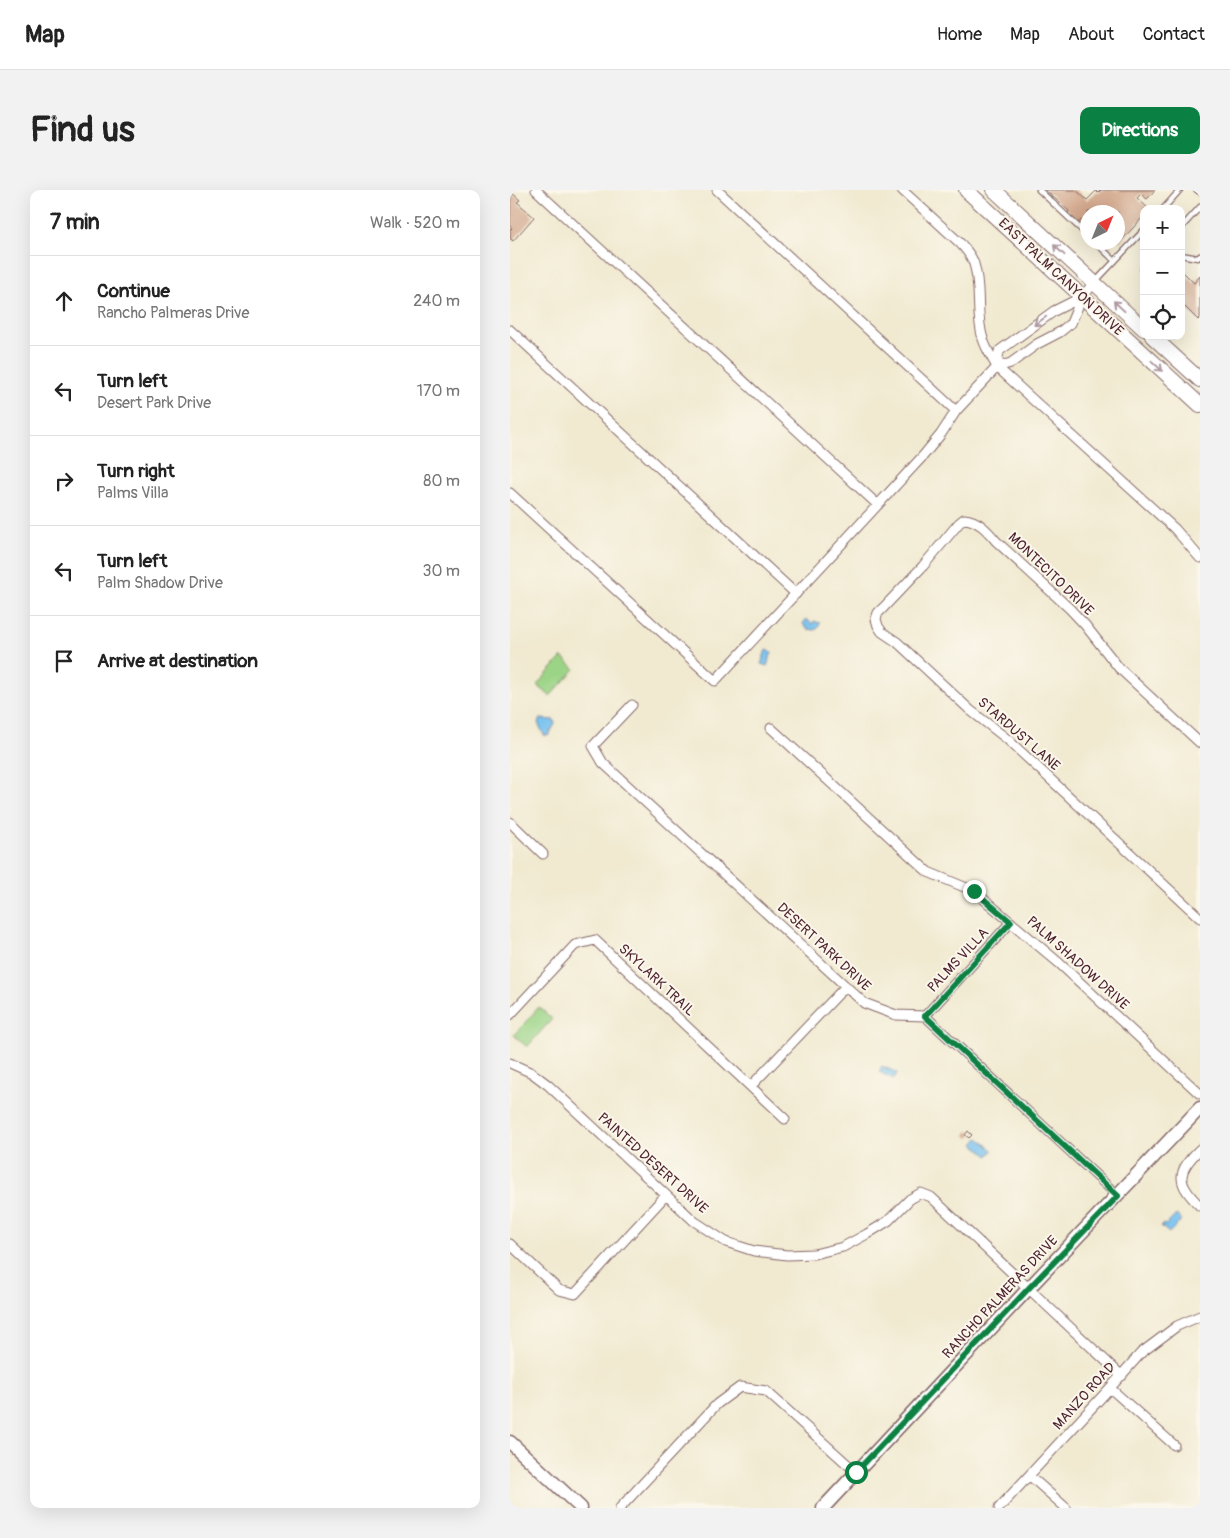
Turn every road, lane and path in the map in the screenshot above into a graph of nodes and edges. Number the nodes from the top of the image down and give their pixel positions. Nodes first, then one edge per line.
1 (536, 190) edge
2 (717, 190) edge
3 (902, 190) edge
4 (966, 190) edge
5 (994, 190) edge
6 (1039, 190) edge
7 (1180, 190) edge
8 (1197, 190) edge
9 (1200, 192) edge
10 (1167, 205) edge
11 (1200, 207) edge
12 (1185, 224) edge
13 (1080, 228) edge
14 (1140, 234) edge
15 (1103, 250) edge
16 (1185, 256) edge
17 (1200, 256) edge
18 (1114, 261) junction
19 (1094, 283) junction
20 (1082, 297) junction
21 (1140, 324) edge
22 (510, 330) edge
23 (1156, 340) edge
24 (997, 367) junction
25 (1200, 380) edge
26 (1200, 405) edge
27 (956, 411) junction
28 (510, 493) edge
29 (878, 505) junction
30 (1200, 558) edge
31 (924, 566) joint
32 (796, 594) junction
33 (632, 705) dead end
34 (770, 728) dead end
35 (1200, 743) edge
36 (510, 822) edge
37 (543, 854) dead end
38 (1200, 918) edge
39 (1011, 922) junction
40 (846, 986) junction
41 (510, 1015) edge
42 (925, 1016) junction
43 (510, 1063) edge
44 (751, 1086) junction
45 (1200, 1094) edge
46 (1200, 1108) edge
47 (785, 1119) dead end
48 (1200, 1149) edge
49 (666, 1196) junction
50 (1118, 1196) junction
51 (1200, 1206) edge
52 (510, 1244) edge
53 (1028, 1289) junction
54 (1200, 1316) edge
55 (1122, 1376) junction
56 (1110, 1388) junction
57 (510, 1442) edge
58 (1174, 1445) dead end
59 (856, 1472) junction
60 (1030, 1476) junction
61 (581, 1508) edge
62 (620, 1508) edge
63 (823, 1508) edge
64 (999, 1508) edge
65 (1066, 1508) edge

1 - 29 street
2 - 27 street
3 - 24 street
4 - 20 main road, EAST PALM CANYON DRIVE
19 -> 5 main road, EAST PALM CANYON DRIVE
6 - 13 lane
7 - 10 lane
8 - 9 lane
11 - 12 lane
14 - 18 lane
15 - 18 lane
16 - 17 lane
18 - 19 lane
19 - 20 street
21 -> 19 main road, EAST PALM CANYON DRIVE
20 - 24 street
20 -> 24 street
20 -> 26 main road, EAST PALM CANYON DRIVE
22 - 32 street
23 - 25 main road
24 - 27 street
24 - 30 street
27 - 29 street
28 - 32 street
29 - 32 street
31 - 35 street, MONTECITO DRIVE
31 - 38 street, STARDUST LANE
33 - 40 street, DESERT PARK DRIVE
34 - 39 street, PALM SHADOW DRIVE
36 - 37 street
39 - 42 street, PALMS VILLA
39 - 45 street, PALM SHADOW DRIVE
40 - 42 street, DESERT PARK DRIVE
40 - 44 street
41 - 44 street, SKYLARK TRAIL
42 - 50 street
43 - 49 street, PAINTED DESERT DRIVE
44 - 47 street, SKYLARK TRAIL
46 - 50 street, RANCHO PALMERAS DRIVE
48 - 51 street
49 - 52 street
49 - 53 street, PAINTED DESERT DRIVE
50 - 53 street, RANCHO PALMERAS DRIVE
53 - 55 street, PAINTED DESERT DRIVE
53 - 59 street, RANCHO PALMERAS DRIVE
54 - 55 street, MANZO ROAD
55 - 56 street, MANZO ROAD
56 - 58 street
56 - 60 street, MANZO ROAD
57 - 61 street
59 - 62 street
59 - 63 street, RANCHO PALMERAS DRIVE
60 - 64 street, MANZO ROAD
60 - 65 street

